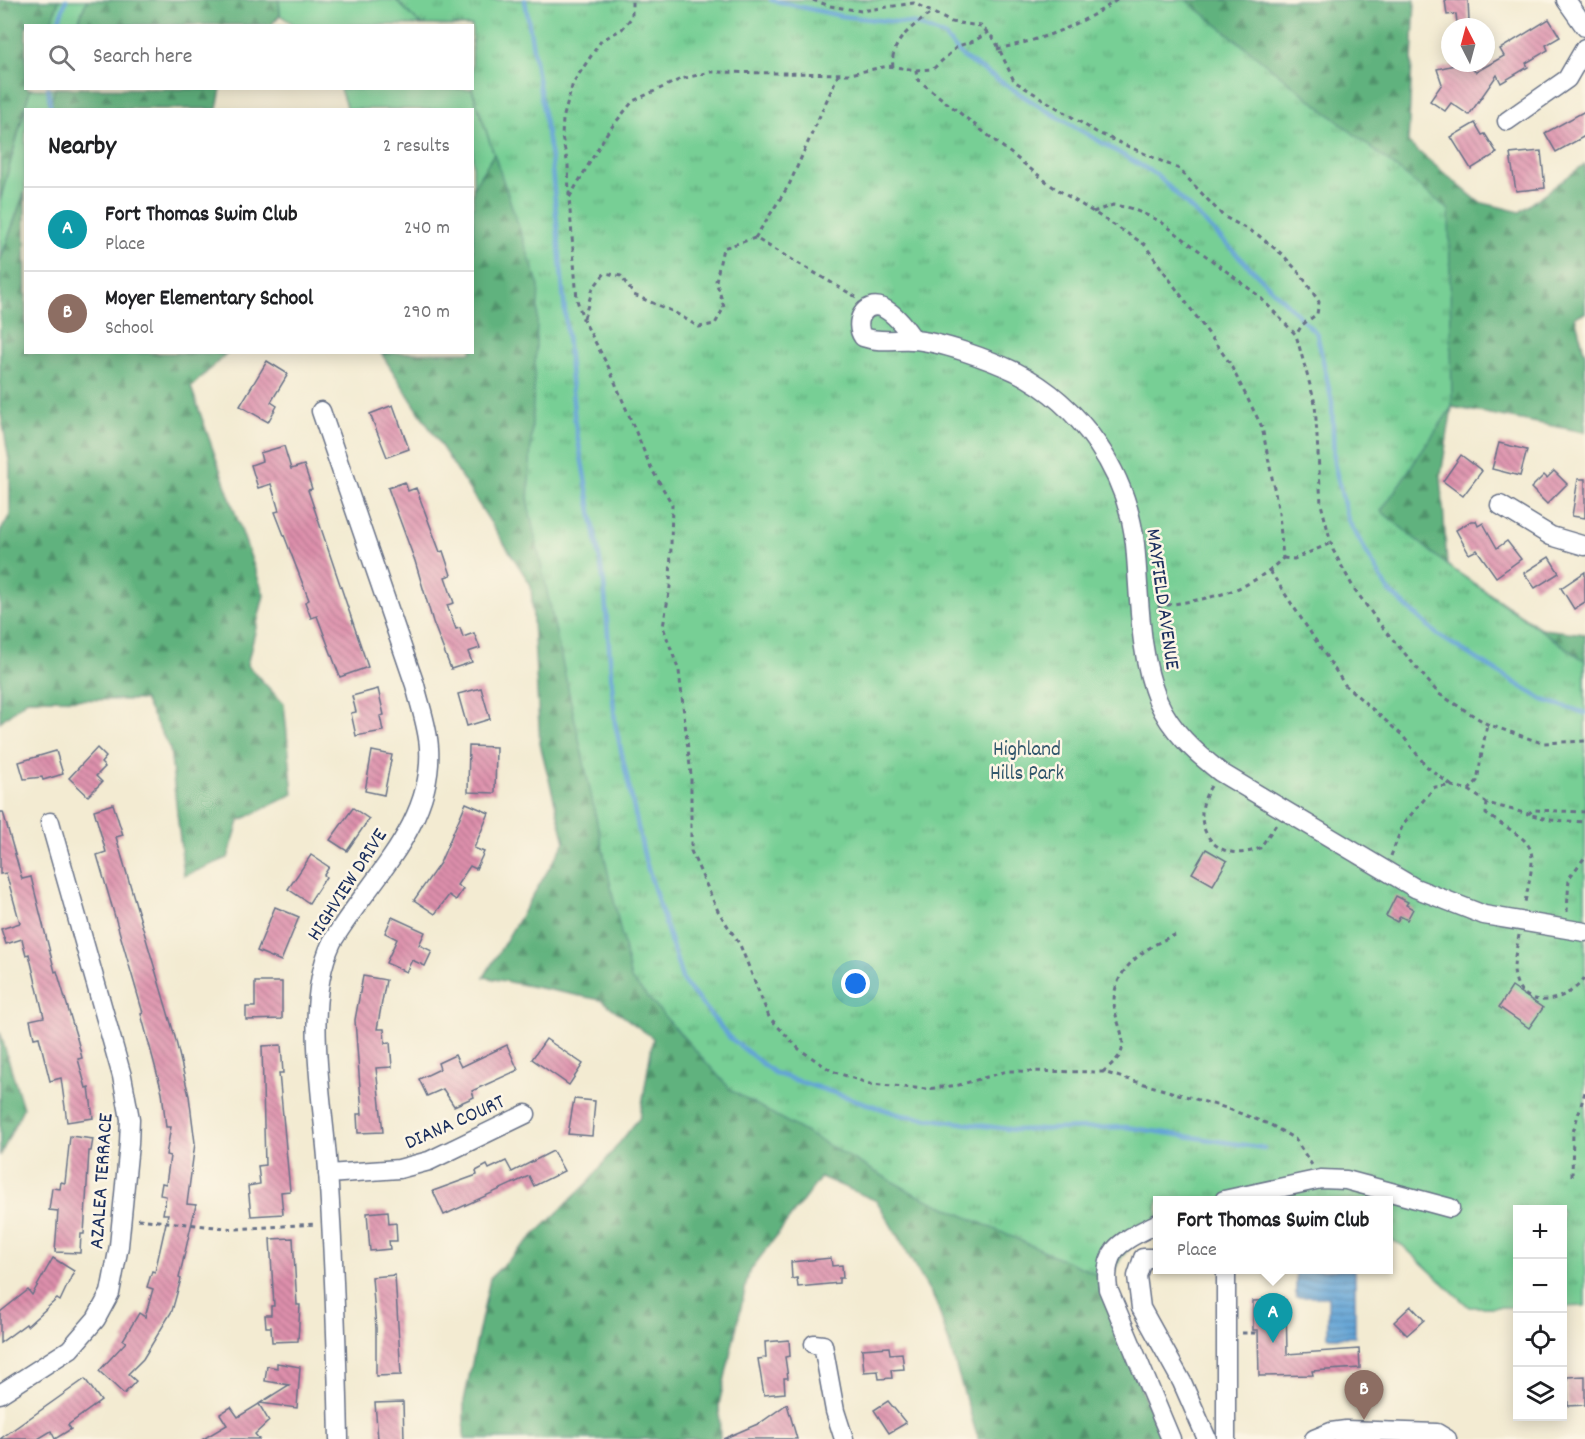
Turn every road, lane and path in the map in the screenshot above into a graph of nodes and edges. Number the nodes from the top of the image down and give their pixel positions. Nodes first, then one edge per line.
1 (632, 0) edge
2 (813, 0) edge
3 (1117, 0) edge
4 (1566, 0) edge
5 (903, 1) edge
6 (933, 12) junction
7 (1585, 27) edge
8 (990, 32) junction
9 (1585, 48) edge
10 (997, 49) junction
11 (892, 67) junction
12 (916, 70) junction
13 (839, 74) junction
14 (1507, 121) dead end
15 (569, 198) junction
16 (1093, 212) junction
17 (755, 238) junction
18 (873, 307) junction
19 (583, 319) junction
20 (1296, 335) junction
21 (914, 340) junction
22 (321, 411) dead end
23 (1500, 505) dead end
24 (1331, 543) junction
25 (1585, 546) edge
26 (1283, 558) junction
27 (1270, 571) junction
28 (1140, 609) junction
29 (1487, 724) junction
30 (1585, 741) edge
31 (1220, 772) junction
32 (1452, 786) junction
33 (1469, 790) junction
34 (1487, 803) junction
35 (1285, 809) junction
36 (1585, 812) edge
37 (1528, 814) junction
38 (50, 822) dead end
39 (1585, 822) edge
40 (1585, 857) edge
41 (1387, 871) junction
42 (1525, 902) dead end
43 (1566, 929) junction
44 (1520, 930) dead end
45 (1585, 932) edge
46 (1175, 934) dead end
47 (1584, 980) edge
48 (1103, 1072) junction
49 (1585, 1092) edge
50 (526, 1113) dead end
51 (328, 1174) junction
52 (1572, 1176) dead end
53 (1320, 1179) junction
54 (1242, 1196) edge
55 (1450, 1208) dead end
56 (122, 1217) junction
57 (330, 1223) junction
58 (1153, 1226) edge
59 (1153, 1258) edge
60 (1226, 1274) edge
61 (814, 1344) dead end
62 (0, 1394) edge
63 (337, 1439) edge
64 (844, 1439) edge
65 (1171, 1439) edge
66 (1207, 1439) edge
67 (1226, 1439) edge
68 (1314, 1439) edge
69 (1447, 1439) edge

1 - 15 path
2 - 5 path
3 - 10 path
4 - 7 street
5 - 6 path
6 - 8 path
6 - 11 path
8 - 10 path
8 - 12 path
9 - 14 street
10 - 20 path
11 - 12 path
11 - 13 path
12 - 16 path
13 - 15 path
13 - 17 path
15 - 19 path
16 - 20 path
16 - 26 path
17 - 18 path
17 - 19 path
18 - 21 street
18 - 21 street, MAYFIELD AVENUE
19 - 48 path
20 - 24 path
21 - 28 street, MAYFIELD AVENUE
22 - 51 street, HIGHVIEW DRIVE
23 - 25 street
24 - 26 path
24 - 29 path
26 - 27 path
27 - 28 path
27 - 32 path
28 - 31 street, MAYFIELD AVENUE
29 - 30 path
29 - 33 path
31 - 35 street, MAYFIELD AVENUE
31 - 35 path
32 - 33 path
32 - 41 path
33 - 34 path
34 - 37 path
34 - 42 path
35 - 41 street, MAYFIELD AVENUE
36 - 37 path
37 - 39 path
38 - 56 street, AZALEA TERRACE
40 - 43 path
41 - 43 street, MAYFIELD AVENUE
43 - 45 street, MAYFIELD AVENUE
44 - 47 path
46 - 48 path
48 - 53 path
49 - 52 path
50 - 51 street, DIANA COURT
51 - 57 street, HIGHVIEW DRIVE
53 - 54 street
53 - 55 street
56 - 57 path
56 - 62 street, AZALEA TERRACE
57 - 63 street, HIGHVIEW DRIVE
58 - 65 street
59 - 66 street
60 - 67 street
61 - 64 street
68 - 69 street

